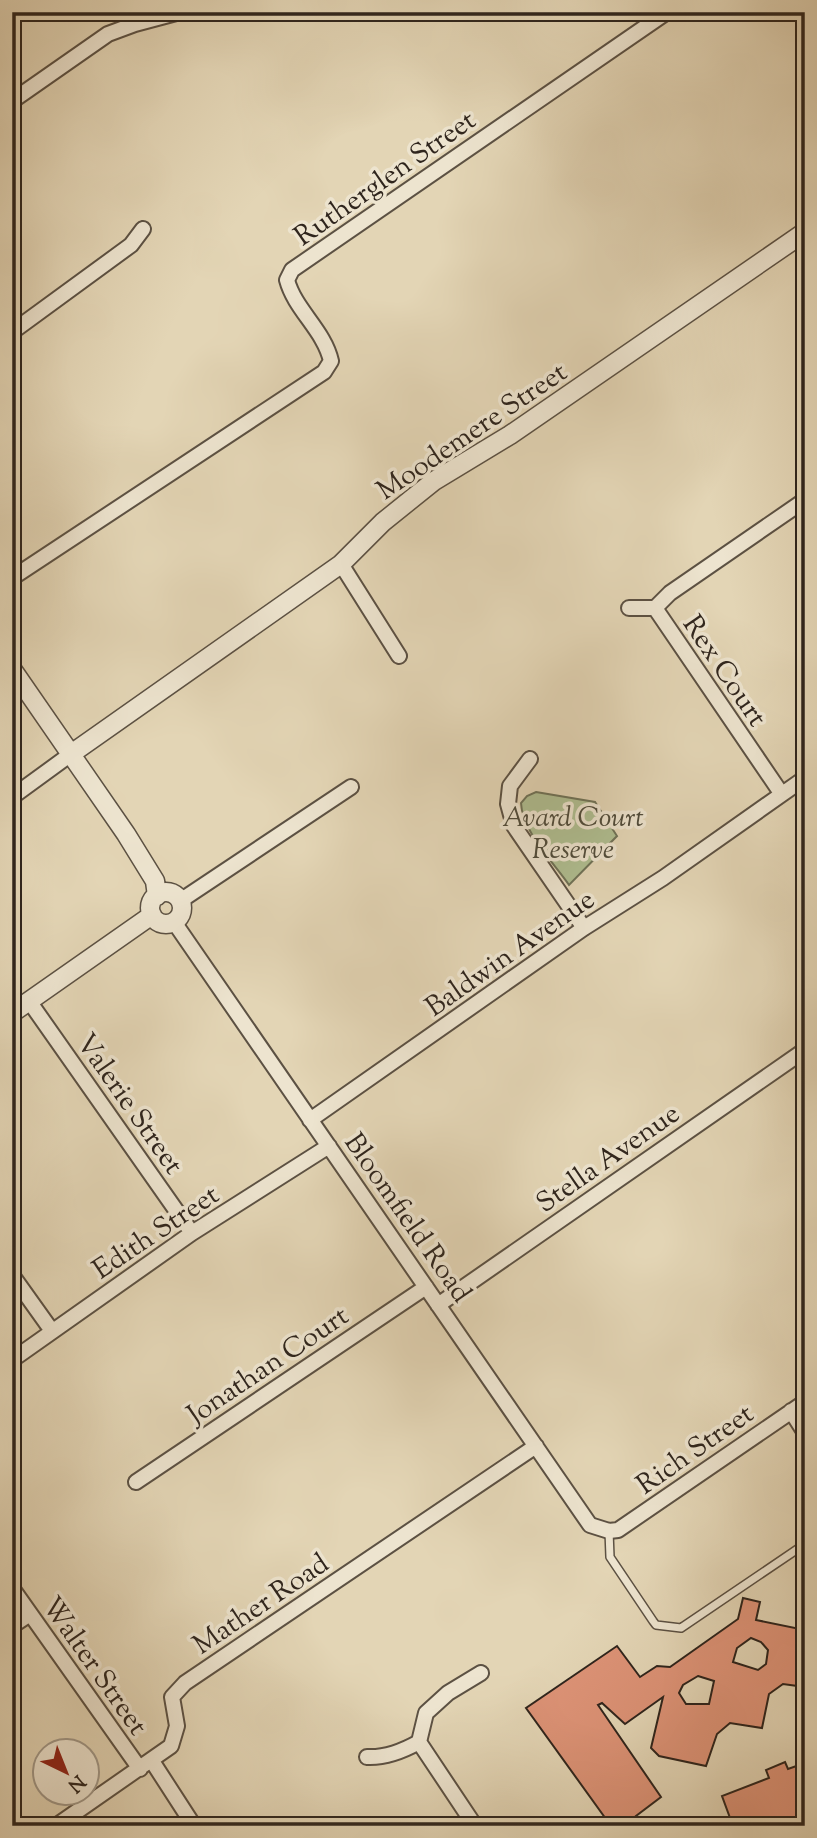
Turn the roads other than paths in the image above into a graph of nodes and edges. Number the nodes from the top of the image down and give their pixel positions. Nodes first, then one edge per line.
1 (180, 12) edge
2 (667, 12) edge
3 (12, 101) edge
4 (143, 229) dead end
5 (805, 232) edge
6 (12, 332) edge
7 (805, 500) edge
8 (341, 564) junction
9 (12, 578) edge
10 (629, 608) dead end
11 (655, 608) junction
12 (399, 656) dead end
13 (12, 669) edge
14 (71, 754) junction
15 (530, 758) dead end
16 (805, 778) edge
17 (351, 787) dead end
18 (781, 793) junction
19 (12, 797) edge
20 (157, 896) junction
21 (180, 901) junction
22 (152, 915) junction
23 (174, 922) junction
24 (584, 928) junction
25 (29, 1001) junction
26 (12, 1013) edge
27 (805, 1050) edge
28 (310, 1120) junction
29 (328, 1146) junction
30 (192, 1233) junction
31 (12, 1275) edge
32 (426, 1287) junction
33 (438, 1305) junction
34 (52, 1331) junction
35 (12, 1360) edge
36 (805, 1402) edge
37 (791, 1411) junction
38 (805, 1433) edge
39 (536, 1447) junction
40 (136, 1482) dead end
41 (609, 1531) junction
42 (805, 1544) edge
43 (12, 1588) edge
44 (30, 1614) junction
45 (12, 1626) edge
46 (481, 1673) dead end
47 (419, 1742) junction
48 (367, 1757) dead end
49 (146, 1765) junction
50 (55, 1826) edge
51 (194, 1826) edge
52 (475, 1826) edge

1 - 3 street
2 - 9 street, Rutherglen Street
4 - 6 street
5 - 8 street, Moodemere Street
7 - 11 street, Rex Court
8 - 12 street
8 - 14 street, Moodemere Street
10 - 11 street, Rex Court
11 - 18 street, Rex Court
13 - 14 street
14 - 19 street
14 - 20 street
15 - 24 street
16 - 18 street, Baldwin Avenue
17 - 21 street
18 - 24 street, Baldwin Avenue
20 - 21 street
20 - 22 street
21 - 23 street
22 - 23 street
22 - 25 street
23 - 28 street, Bloomfield Road
24 - 28 street, Baldwin Avenue
25 - 26 street
25 - 30 street, Valerie Street
27 - 33 street, Stella Avenue
28 - 29 street, Bloomfield Road
29 - 30 street, Edith Street
29 - 32 street, Bloomfield Road
30 - 34 street, Edith Street
31 - 34 street
32 - 33 street, Bloomfield Road
32 - 40 street, Jonathan Court
33 - 39 street, Bloomfield Road
34 - 35 street, Edith Street
36 - 37 street, Rich Street
37 - 38 street
37 - 41 street, Rich Street
39 - 41 street, Bloomfield Road
39 - 49 street, Mather Road
41 - 42 lane
43 - 44 street, Walter Street
44 - 45 street
44 - 49 street, Walter Street
46 - 47 street
47 - 48 street
47 - 52 street
49 - 50 street, Mather Road
49 - 51 street, Walter Street

